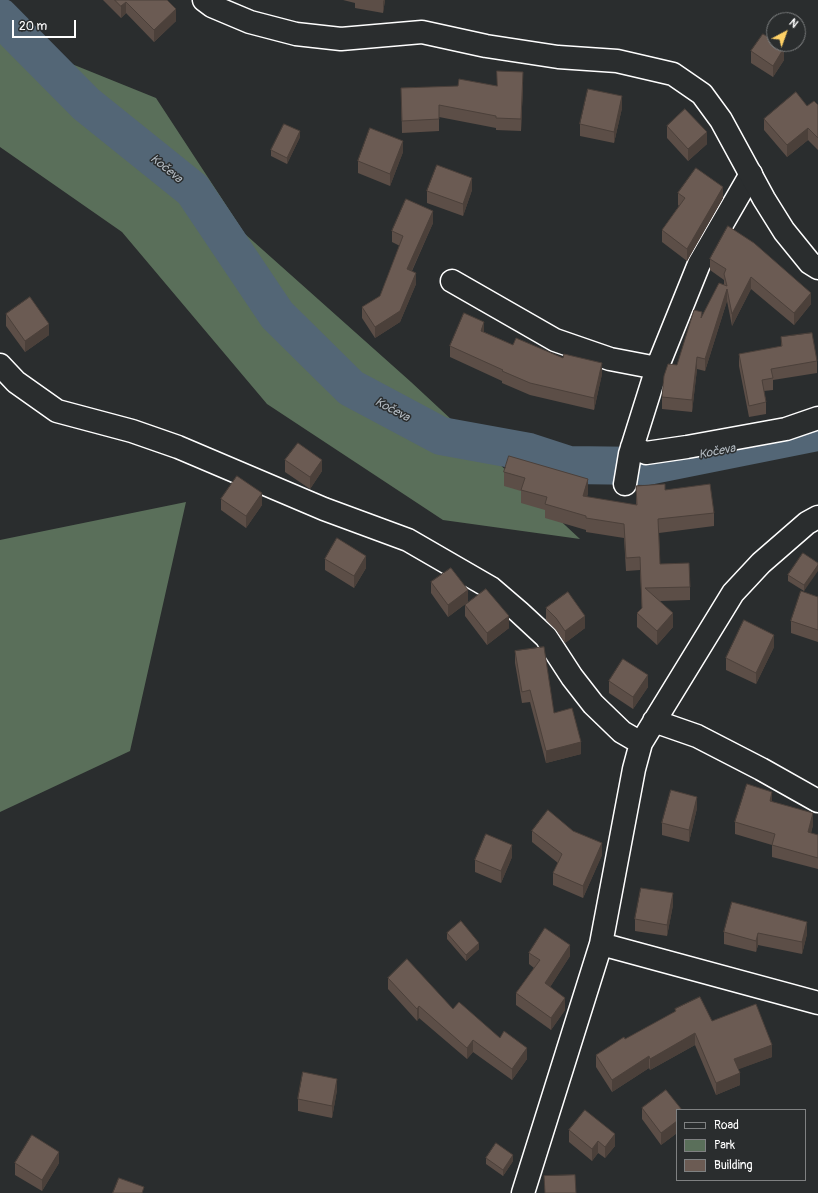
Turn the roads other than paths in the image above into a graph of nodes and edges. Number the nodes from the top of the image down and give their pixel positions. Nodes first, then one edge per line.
1 (204, 0) edge
2 (751, 174) junction
3 (818, 268) edge
4 (452, 281) dead end
5 (0, 365) edge
6 (657, 368) junction
7 (818, 418) edge
8 (631, 450) junction
9 (625, 482) dead end
10 (818, 517) edge
11 (654, 721) junction
12 (641, 743) junction
13 (818, 801) edge
14 (601, 944) junction
15 (818, 1003) edge
16 (522, 1193) edge

1 - 2 street
2 - 3 street
2 - 6 street
4 - 6 street
5 - 12 street
6 - 8 street
7 - 8 street
8 - 9 street
10 - 11 street
11 - 12 street
11 - 13 street
12 - 14 street
14 - 15 street
14 - 16 street

